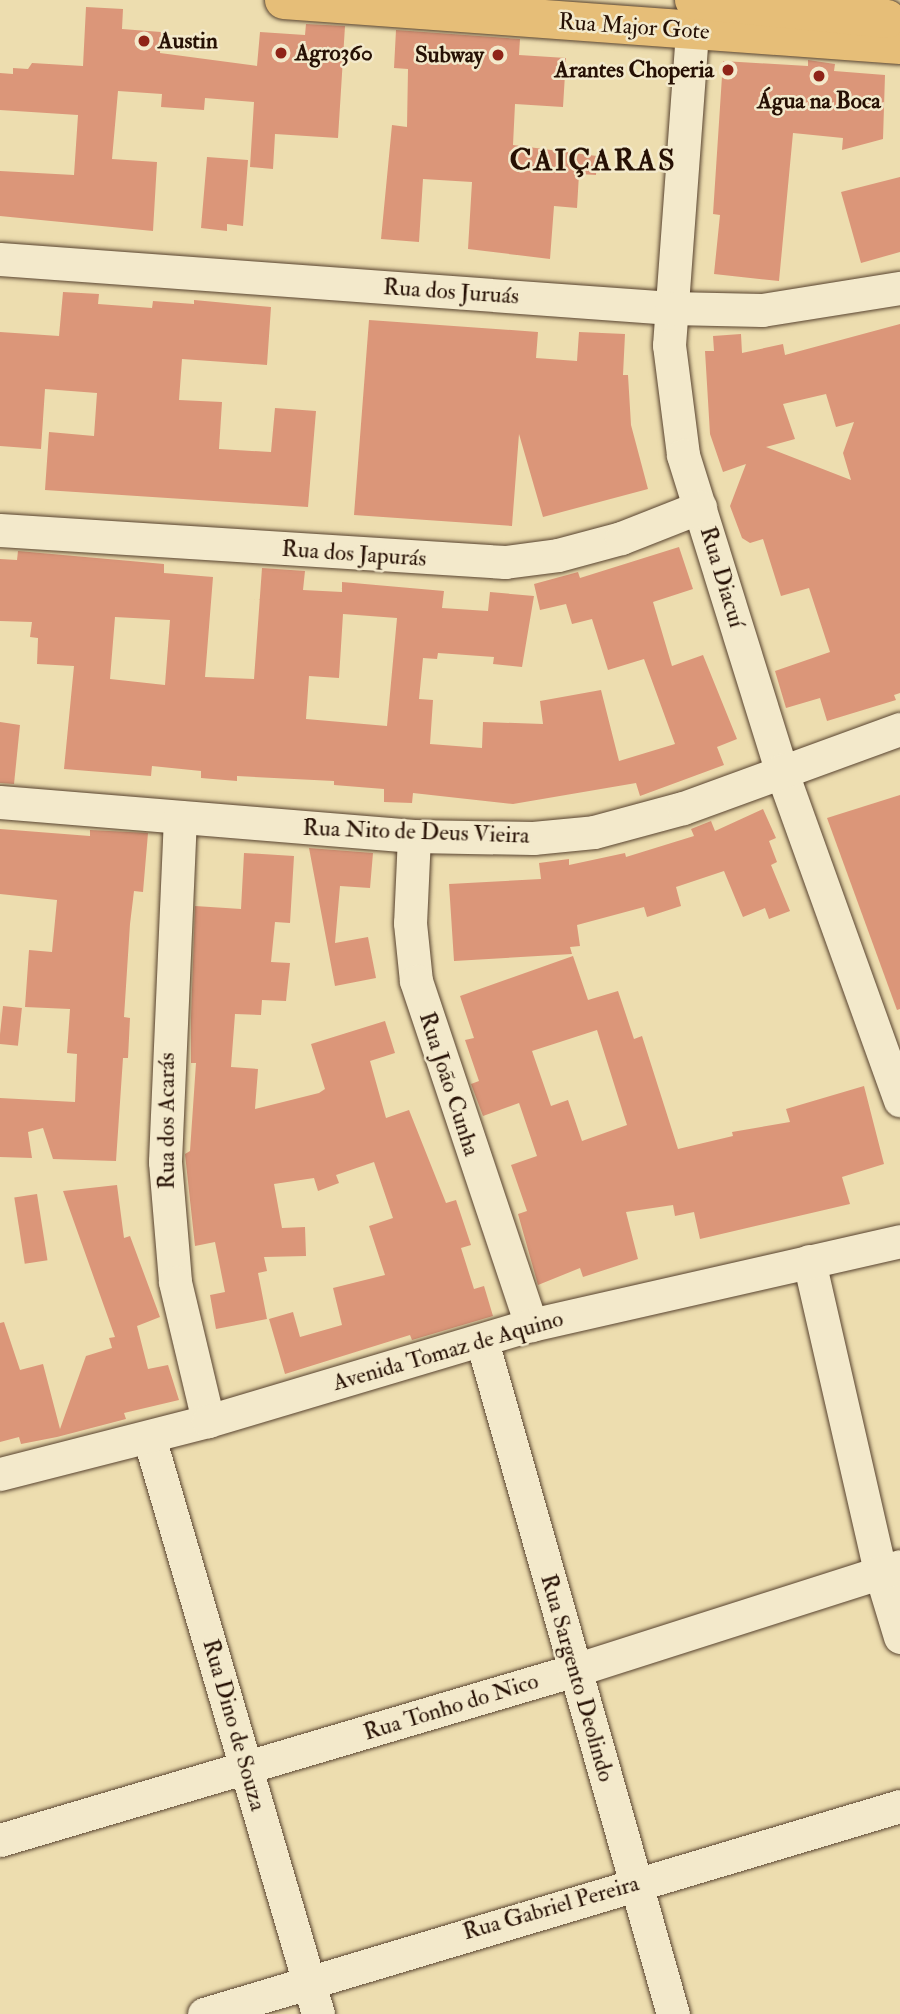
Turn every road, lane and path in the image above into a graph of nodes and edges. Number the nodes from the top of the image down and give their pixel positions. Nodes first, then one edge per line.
1 (284, 0) edge
2 (693, 16) edge
3 (900, 20) edge
4 (900, 45) edge
5 (0, 260) edge
6 (900, 288) edge
7 (671, 308) junction
8 (700, 507) junction
9 (0, 530) edge
10 (900, 729) edge
11 (781, 770) junction
12 (0, 802) edge
13 (180, 817) junction
14 (414, 836) junction
15 (900, 1100) edge
16 (900, 1241) edge
17 (809, 1261) junction
18 (531, 1325) junction
19 (482, 1342) junction
20 (208, 1421) junction
21 (149, 1437) junction
22 (0, 1474) edge
23 (890, 1569) edge
24 (900, 1637) edge
25 (575, 1670) junction
26 (247, 1768) junction
27 (900, 1806) edge
28 (0, 1840) edge
29 (635, 1884) junction
30 (309, 1983) junction
31 (204, 2014) edge
32 (318, 2014) edge
33 (673, 2014) edge

1 - 2 main road, Rua Major Gote
2 - 3 main road, Rua Major Gote
2 - 4 main road, Rua Major Gote
2 - 7 street, Rua Diacuí
5 - 7 street, Rua dos Juruás
6 - 7 street, Rua dos Juruás
7 - 8 street, Rua Diacuí
8 - 9 street, Rua dos Japurás
8 - 11 street, Rua Diacuí
10 - 11 street, Rua Nito de Deus Vieira
11 - 14 street, Rua Nito de Deus Vieira
11 - 15 street, Rua Diacuí
12 - 13 street, Rua Nito de Deus Vieira
13 - 14 street, Rua Nito de Deus Vieira
13 - 20 street, Rua dos Acarás
14 - 18 street, Rua João Cunha
16 - 17 street, Avenida Tomaz de Aquino
17 - 18 street, Avenida Tomaz de Aquino
17 - 23 street
18 - 19 street, Avenida Tomaz de Aquino
19 - 20 street, Avenida Tomaz de Aquino
19 - 25 street, Rua Sargento Deolindo
20 - 21 street, Avenida Tomaz de Aquino
21 - 22 street, Avenida Tomaz de Aquino
21 - 26 street, Rua Dino de Souza
23 - 24 street
23 - 25 street, Rua Tonho do Nico
25 - 26 street, Rua Tonho do Nico
25 - 29 street, Rua Sargento Deolindo
26 - 28 street, Rua Tonho do Nico
26 - 30 street, Rua Dino de Souza
27 - 29 street, Rua Gabriel Pereira
29 - 30 street, Rua Gabriel Pereira
29 - 33 street, Rua Sargento Deolindo
30 - 31 street, Rua Gabriel Pereira
30 - 32 street, Rua Dino de Souza

